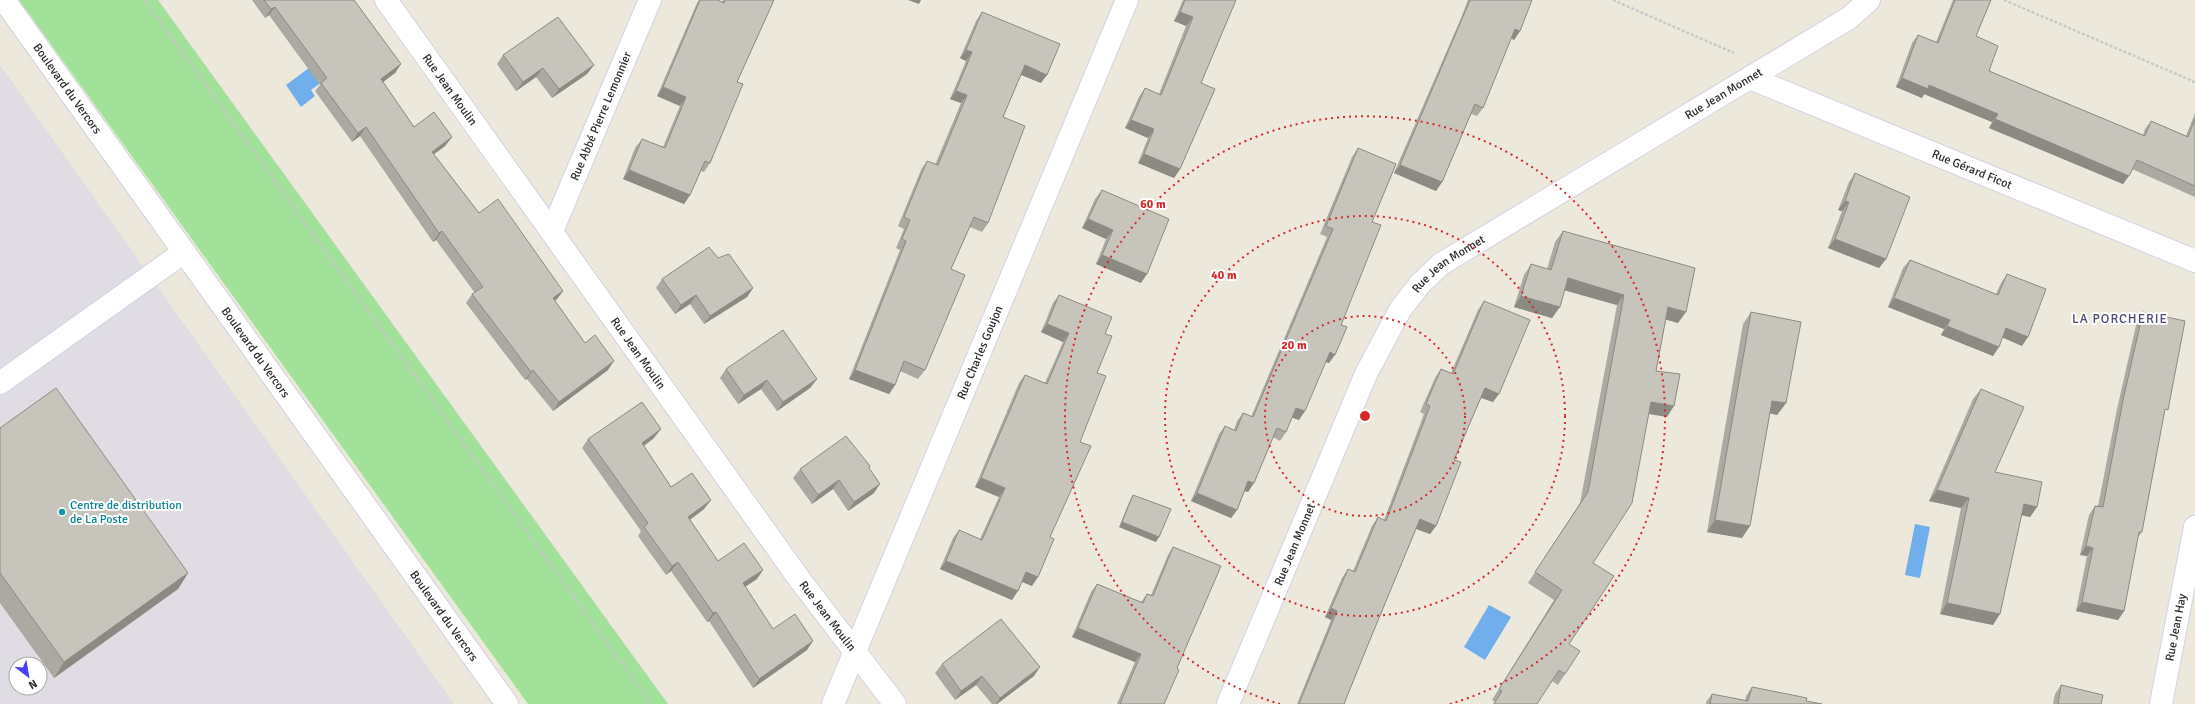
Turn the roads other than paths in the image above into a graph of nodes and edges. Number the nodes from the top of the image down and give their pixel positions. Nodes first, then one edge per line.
1 (4, 0) edge
2 (386, 0) edge
3 (650, 0) edge
4 (1127, 0) edge
5 (1868, 0) edge
6 (1750, 78) junction
7 (552, 231) junction
8 (184, 252) junction
9 (2195, 261) edge
10 (0, 383) edge
11 (2195, 528) edge
12 (855, 651) junction
13 (507, 704) edge
14 (833, 704) edge
15 (895, 704) edge
16 (1228, 704) edge
17 (2161, 704) edge

1 - 8 street, Boulevard du Vercors
2 - 7 street, Rue Jean Moulin
3 - 7 street, Rue Abbé Pierre Lemonnier
4 - 12 street, Rue Charles Goujon
5 - 6 street, Rue Jean Monnet
6 - 9 street, Rue Gérard Ficot
6 - 16 street, Rue Jean Monnet
7 - 12 street, Rue Jean Moulin
8 - 10 street
8 - 13 street, Boulevard du Vercors
11 - 17 street, Rue Jean Hay
12 - 14 street, Rue Charles Goujon
12 - 15 street, Rue Jean Moulin

